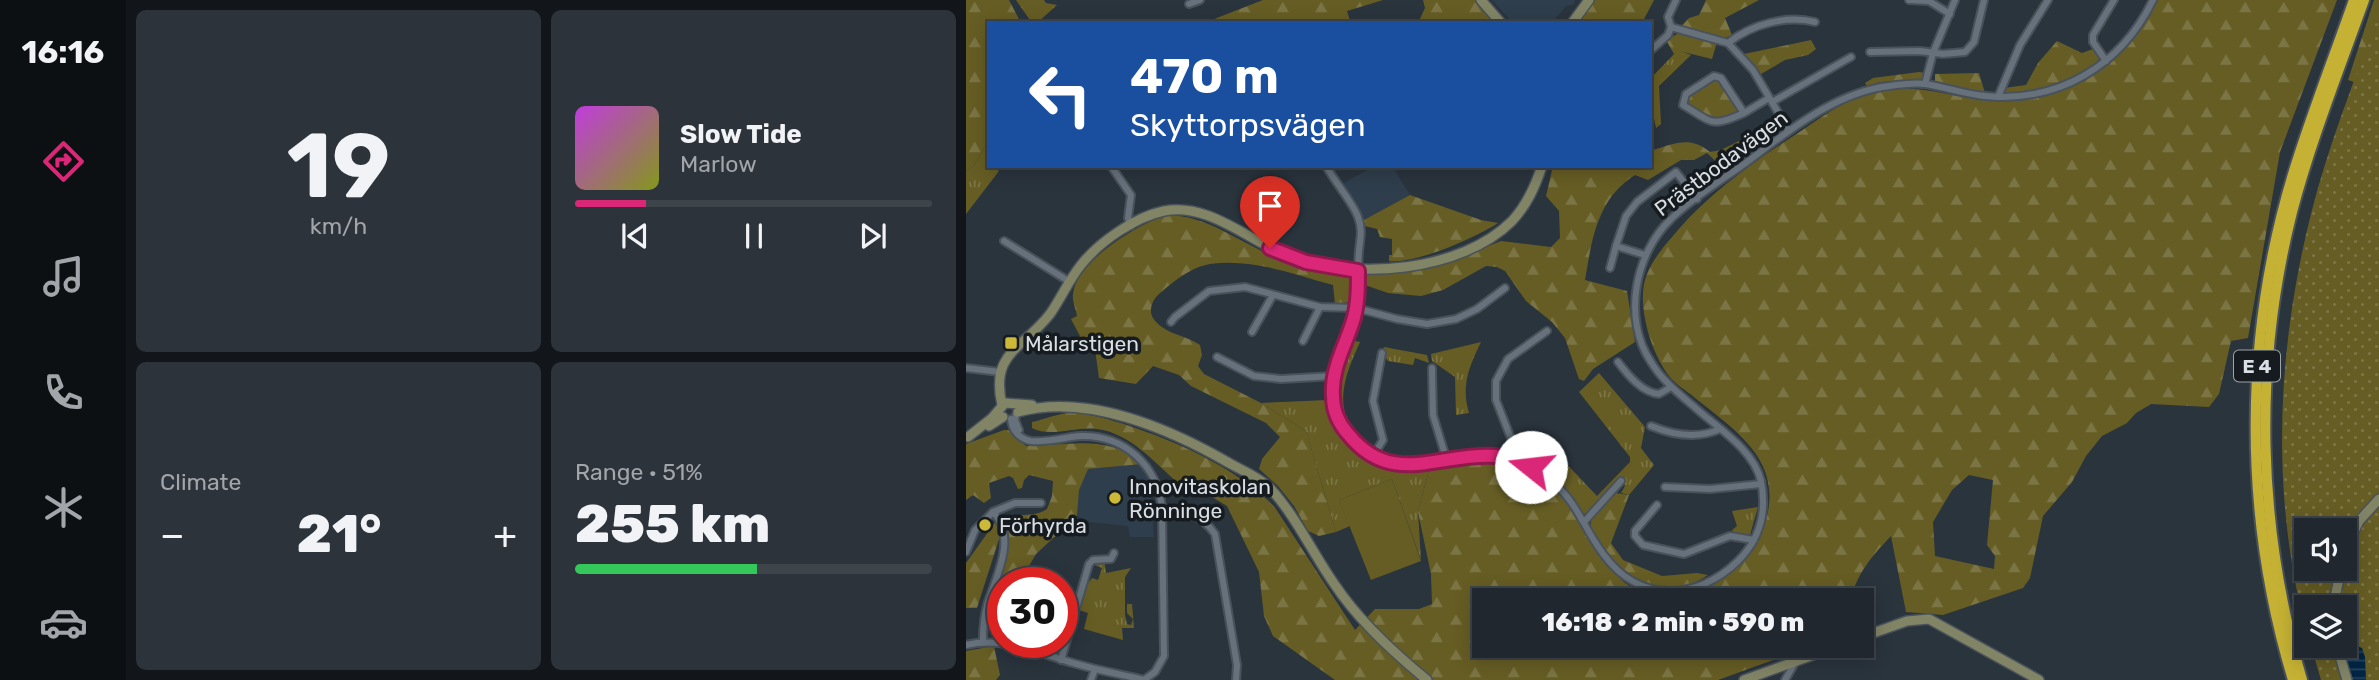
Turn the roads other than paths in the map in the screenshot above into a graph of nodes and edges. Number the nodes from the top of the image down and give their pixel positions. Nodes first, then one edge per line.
1 (1200, 0) edge
2 (1481, 0) edge
3 (1589, 0) edge
4 (1676, 0) edge
5 (1909, 0) edge
6 (1955, 0) edge
7 (1984, 0) edge
8 (2048, 0) edge
9 (2114, 0) edge
10 (2153, 0) edge
11 (2354, 0) edge
12 (2364, 0) edge
13 (1929, 1) edge
14 (1189, 4) dead end
15 (1950, 13) junction
16 (1577, 17) edge
17 (1499, 21) edge
18 (1815, 22) dead end
19 (1671, 27) junction
20 (1727, 43) junction
21 (1652, 49) edge
22 (1870, 52) dead end
23 (1933, 53) junction
24 (1851, 57) dead end
25 (2106, 61) junction
26 (1925, 84) junction
27 (1998, 97) junction
28 (1771, 100) junction
29 (1744, 113) junction
30 (1789, 131) junction
31 (1112, 168) edge
32 (1327, 168) edge
33 (1541, 168) edge
34 (1696, 199) junction
35 (1131, 226) junction
36 (1004, 241) dead end
37 (1616, 246) junction
38 (1645, 256) junction
39 (1611, 268) dead end
40 (1358, 271) junction
41 (1070, 282) junction
42 (1505, 288) dead end
43 (1273, 295) junction
44 (1320, 307) junction
45 (1356, 308) junction
46 (1171, 323) dead end
47 (1547, 331) dead end
48 (1252, 332) dead end
49 (1303, 341) dead end
50 (1382, 353) dead end
51 (1217, 357) dead end
52 (1618, 362) dead end
53 (966, 368) edge
54 (1432, 368) dead end
55 (1000, 372) junction
56 (1334, 376) junction
57 (1671, 387) junction
58 (1009, 410) junction
59 (1651, 426) dead end
60 (1720, 429) junction
61 (967, 437) edge
62 (1373, 456) junction
63 (1509, 459) junction
64 (1447, 461) junction
65 (1621, 481) dead end
66 (1761, 484) junction
67 (1665, 487) dead end
68 (2379, 499) edge
69 (1041, 503) dead end
70 (1657, 505) dead end
71 (1003, 507) junction
72 (1162, 509) junction
73 (993, 512) junction
74 (1584, 522) junction
75 (2357, 525) edge
76 (1004, 527) junction
77 (1754, 540) junction
78 (966, 552) edge
79 (1114, 553) dead end
80 (1874, 633) edge
81 (983, 641) junction
82 (966, 645) edge
83 (1802, 658) edge
84 (2341, 658) edge
85 (1060, 660) junction
86 (1796, 660) junction
87 (1095, 669) junction
88 (1155, 672) junction
89 (1091, 680) edge
90 (1144, 680) edge
91 (1161, 680) edge
92 (1236, 680) edge
93 (1427, 680) edge
94 (1744, 680) edge
95 (1785, 680) edge
96 (2039, 680) edge
97 (2293, 680) edge
98 (2302, 680) edge
99 (2347, 680) edge

1 - 14 street
2 - 17 main road
3 - 16 main road
4 - 19 street
5 - 13 street
6 - 15 street
7 - 23 street
8 - 27 street
9 - 25 street
10 - 25 street, Prästbodavägen
11 - 97 highway, E 4
12 - 98 highway, E 4
13 - 15 street
15 - 23 street
18 - 20 street
19 - 20 street
19 - 21 street
20 - 28 street
22 - 23 street
23 - 26 street
24 - 28 street
25 - 27 street, Prästbodavägen
26 - 27 street, Prästbodavägen
26 - 30 street, Prästbodavägen
28 - 29 street
28 - 30 street
29 - 29 street
30 - 34 street, Prästbodavägen
31 - 35 street
32 - 40 street, Prästbodavägen
33 - 40 main road
34 - 37 street
34 - 38 street, Prästbodavägen
35 - 40 main road
35 - 41 main road
36 - 41 street
37 - 38 street
37 - 39 street
38 - 57 street, Prästbodavägen
40 - 45 street, Prästbodavägen
41 - 55 main road
42 - 45 street
43 - 44 street
43 - 46 street
43 - 48 street
44 - 45 street
44 - 49 street
45 - 56 street, Prästbodavägen
47 - 63 street
50 - 62 street
51 - 56 street
52 - 57 street
53 - 55 street
54 - 64 street
55 - 58 main road
56 - 62 street, Prästbodavägen
57 - 60 street, Prästbodavägen
58 - 61 main road
58 - 72 street
58 - 93 main road
59 - 60 street
60 - 66 street, Prästbodavägen
62 - 64 street, Prästbodavägen
63 - 64 street, Prästbodavägen
63 - 74 street, Prästbodavägen
65 - 74 street
66 - 67 street
66 - 77 street, Prästbodavägen
68 - 75 main road
69 - 71 street
70 - 77 street
71 - 73 street
71 - 76 street
72 - 88 street
72 - 92 street
73 - 76 street
73 - 78 street
74 - 77 street, Prästbodavägen
76 - 81 street
79 - 85 street
80 - 96 main road
81 - 82 street
81 - 85 street
83 - 86 main road
84 - 99 main road
85 - 87 street
86 - 94 main road
86 - 95 street
87 - 89 street
87 - 90 street
88 - 90 street
88 - 91 street

